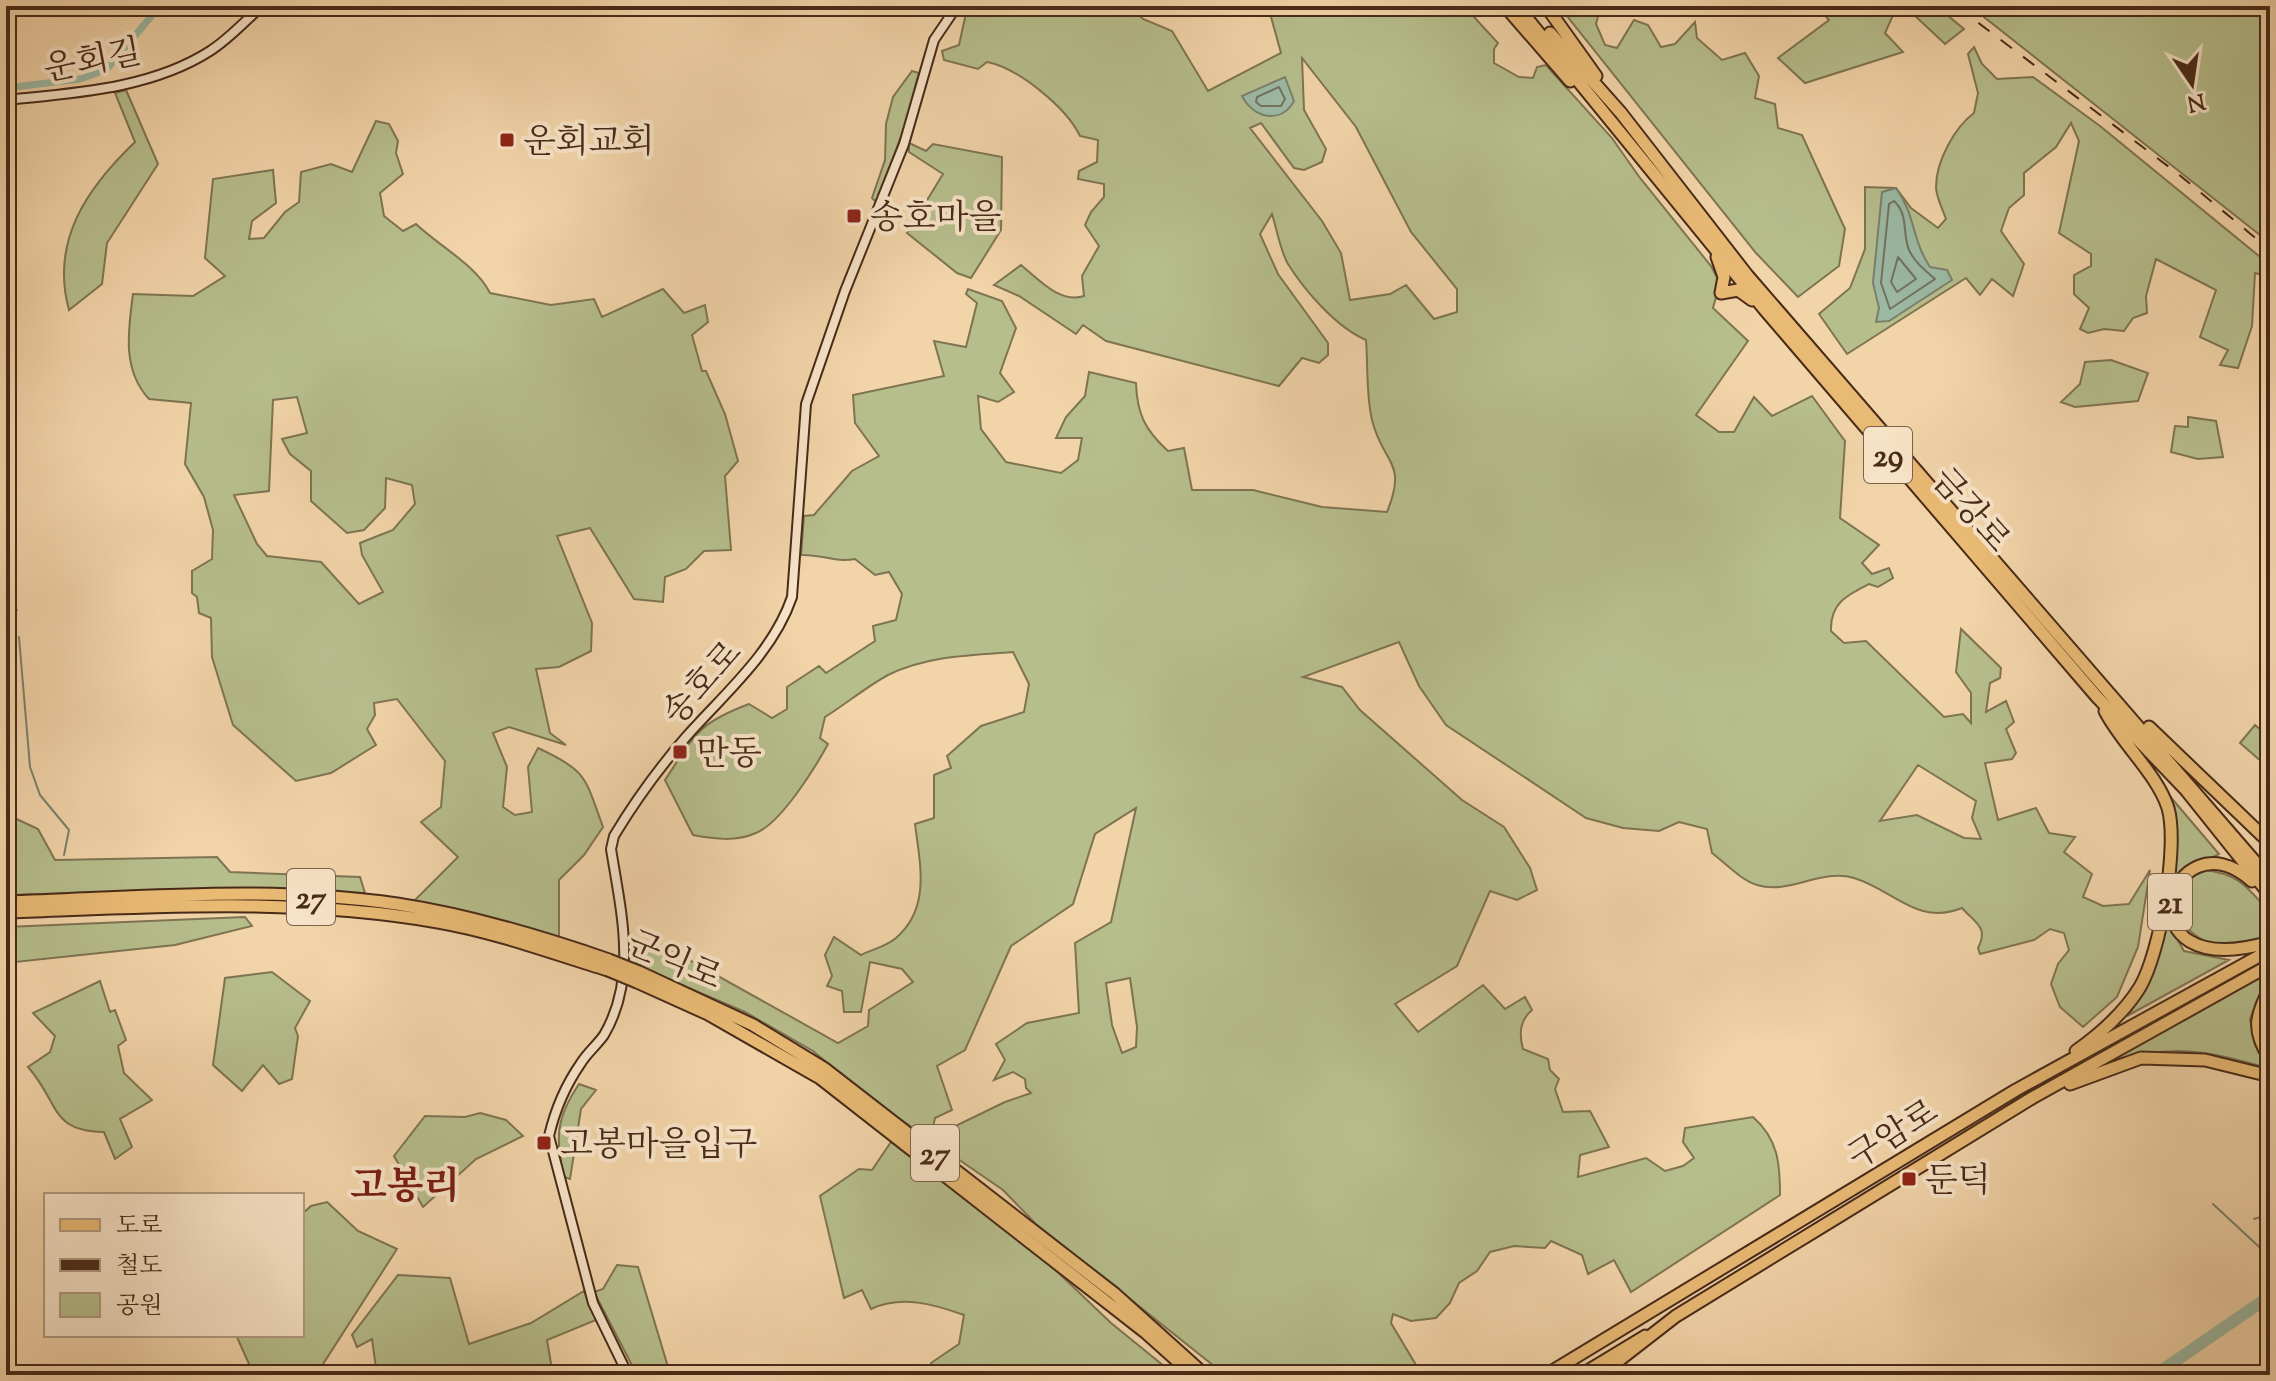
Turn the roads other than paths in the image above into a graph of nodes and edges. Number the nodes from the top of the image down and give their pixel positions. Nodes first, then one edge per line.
1 (262, 6) edge
2 (957, 6) edge
3 (1505, 6) edge
4 (1517, 6) edge
5 (1526, 6) edge
6 (1546, 6) edge
7 (6, 100) edge
8 (1621, 113) junction
9 (1608, 114) junction
10 (1707, 239) junction
11 (1765, 310) junction
12 (2060, 638) junction
13 (2097, 697) junction
14 (2270, 843) edge
15 (2270, 879) edge
16 (2270, 895) edge
17 (6, 902) edge
18 (6, 912) edge
19 (2270, 942) edge
20 (2270, 950) edge
21 (609, 965) junction
22 (2270, 965) edge
23 (638, 977) junction
24 (2270, 988) edge
25 (2270, 1059) edge
26 (2270, 1076) edge
27 (2016, 1090) junction
28 (2025, 1103) junction
29 (1676, 1316) junction
30 (1127, 1318) junction
31 (628, 1375) edge
32 (1183, 1375) edge
33 (1193, 1375) edge
34 (1205, 1375) edge
35 (1548, 1375) edge
36 (1579, 1375) edge
37 (1600, 1375) edge

1 - 7 main road, 운회길
2 - 31 main road, 송호로
3 - 9 highway
4 - 9 highway, 금강로 / 29
5 - 8 highway, 금강로 / 29
6 - 8 highway
8 - 12 highway, 금강로 / 29
9 - 10 highway, 금강로 / 29
10 - 11 highway, 금강로 / 29
10 - 11 highway
11 - 13 highway, 금강로 / 29
12 - 14 highway
12 - 15 highway, 금강로 / 29
13 - 16 highway, 금강로 / 29
13 - 27 highway
16 - 19 highway, 21
17 - 21 highway, 군익로 / 27
18 - 21 highway, 군익로 / 27
20 - 27 highway, 구암로
21 - 23 highway, 군익로 / 27, bridge
22 - 28 highway, 구암로
23 - 30 highway, 군익로 / 27
23 - 34 highway, 군익로 / 27
24 - 25 highway
26 - 28 highway
27 - 35 highway, 구암로
28 - 29 highway, 구암로
29 - 36 main road, 구암로
29 - 37 highway
30 - 32 highway
30 - 33 highway, 27

